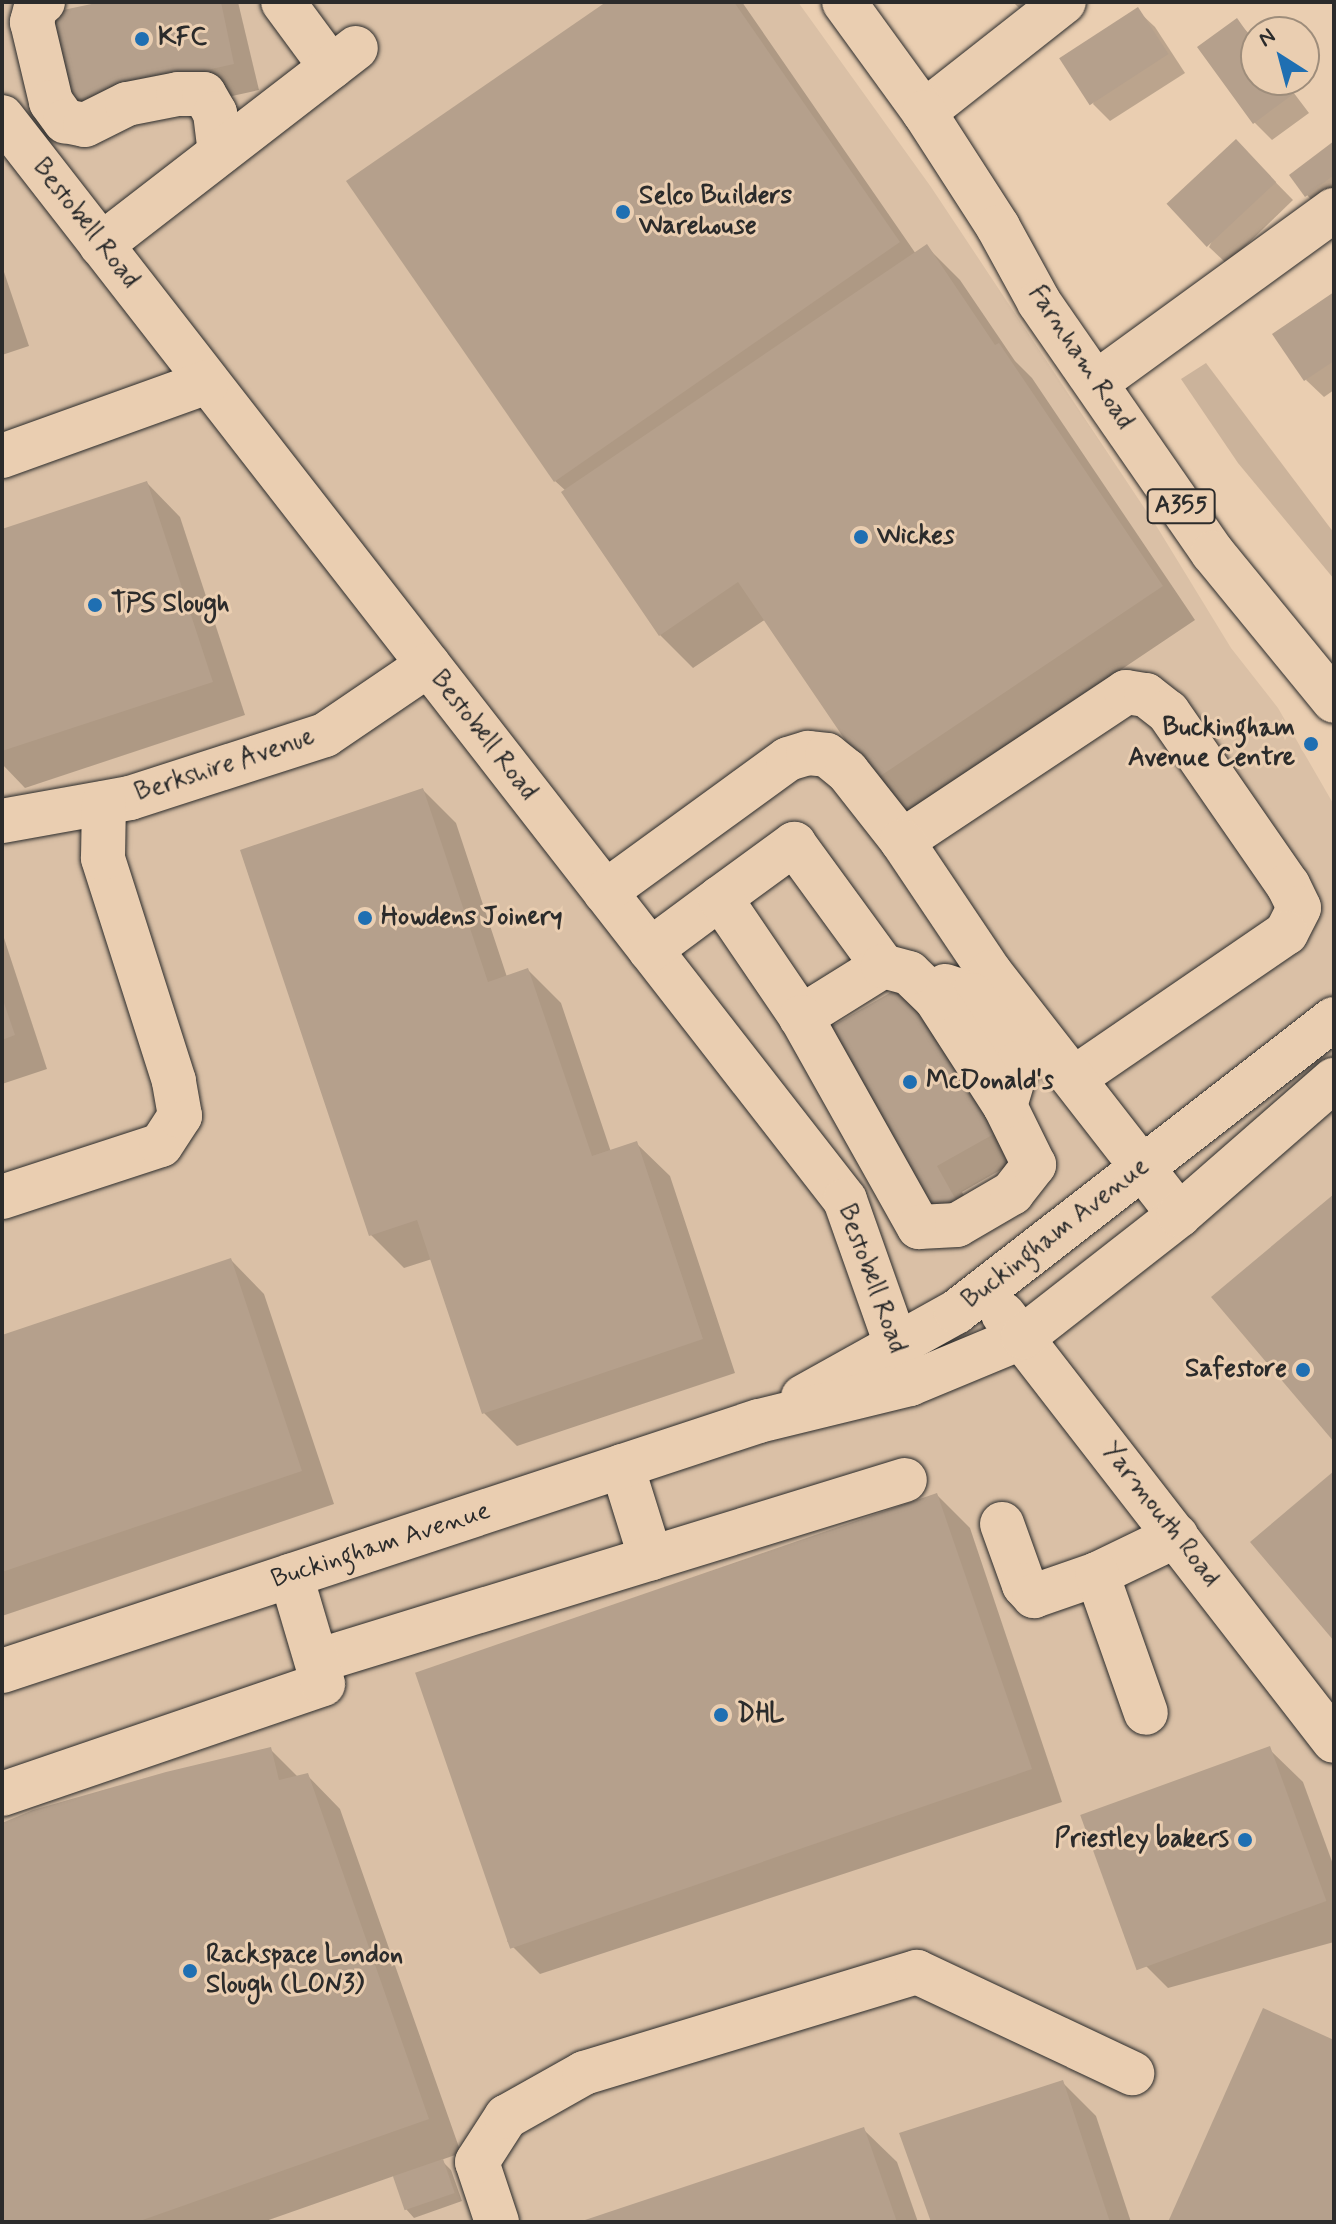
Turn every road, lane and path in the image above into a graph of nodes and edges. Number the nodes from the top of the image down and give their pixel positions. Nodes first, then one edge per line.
1 (43, 2) edge
2 (283, 2) edge
3 (844, 2) edge
4 (1064, 2) edge
5 (924, 112) junction
6 (2, 117) edge
7 (220, 153) junction
8 (1334, 210) edge
9 (101, 245) junction
10 (207, 382) junction
11 (1097, 382) junction
12 (2, 456) edge
13 (428, 665) junction
14 (1334, 701) edge
15 (104, 803) junction
16 (2, 821) edge
17 (902, 841) junction
18 (605, 892) junction
19 (720, 898) junction
20 (650, 950) junction
21 (896, 970) junction
22 (801, 1017) junction
23 (1334, 1019) edge
24 (1074, 1078) junction
25 (1334, 1080) edge
26 (1141, 1167) junction
27 (2, 1197) edge
28 (1179, 1215) junction
29 (983, 1290) junction
30 (1023, 1337) junction
31 (902, 1365) junction
32 (622, 1466) junction
33 (905, 1480) dead end
34 (1002, 1524) dead end
35 (1176, 1536) junction
36 (651, 1559) junction
37 (1097, 1574) junction
38 (291, 1576) junction
39 (317, 1661) junction
40 (2, 1671) edge
41 (1146, 1713) dead end
42 (1334, 1741) edge
43 (2, 1794) edge
44 (1132, 2073) dead end
45 (497, 2222) edge

1 - 7 street
2 - 7 street
3 - 5 street, Farnham Road / A355
4 - 5 street
5 - 11 street, Farnham Road / A355
6 - 9 street, Bestobell Road
7 - 9 street
8 - 11 street
9 - 10 street, Bestobell Road
10 - 12 street
10 - 13 street, Bestobell Road
11 - 14 street, Farnham Road / A355
13 - 15 street, Berkshire Avenue
13 - 18 street, Bestobell Road
15 - 16 street, Berkshire Avenue
15 - 27 street
17 - 18 street
17 - 24 street
17 - 24 street
18 - 20 street, Bestobell Road
19 - 20 street
19 - 21 street
19 - 22 street
20 - 31 street, Bestobell Road
21 - 22 street
21 - 22 street
23 - 26 street, Buckingham Avenue
24 - 26 street
25 - 28 street, Buckingham Avenue
26 - 28 street
26 - 29 street, Buckingham Avenue
28 - 30 street, Buckingham Avenue
29 - 30 street, Yarmouth Road
29 - 31 street, Buckingham Avenue
30 - 31 street, Buckingham Avenue
30 - 35 street, Yarmouth Road
31 - 32 street, Buckingham Avenue
32 - 36 street
32 - 38 street, Buckingham Avenue
33 - 36 street
34 - 37 street
35 - 37 street
35 - 42 street, Yarmouth Road
36 - 39 street
37 - 41 street
38 - 39 street
38 - 40 street, Buckingham Avenue
39 - 43 street
44 - 45 street

